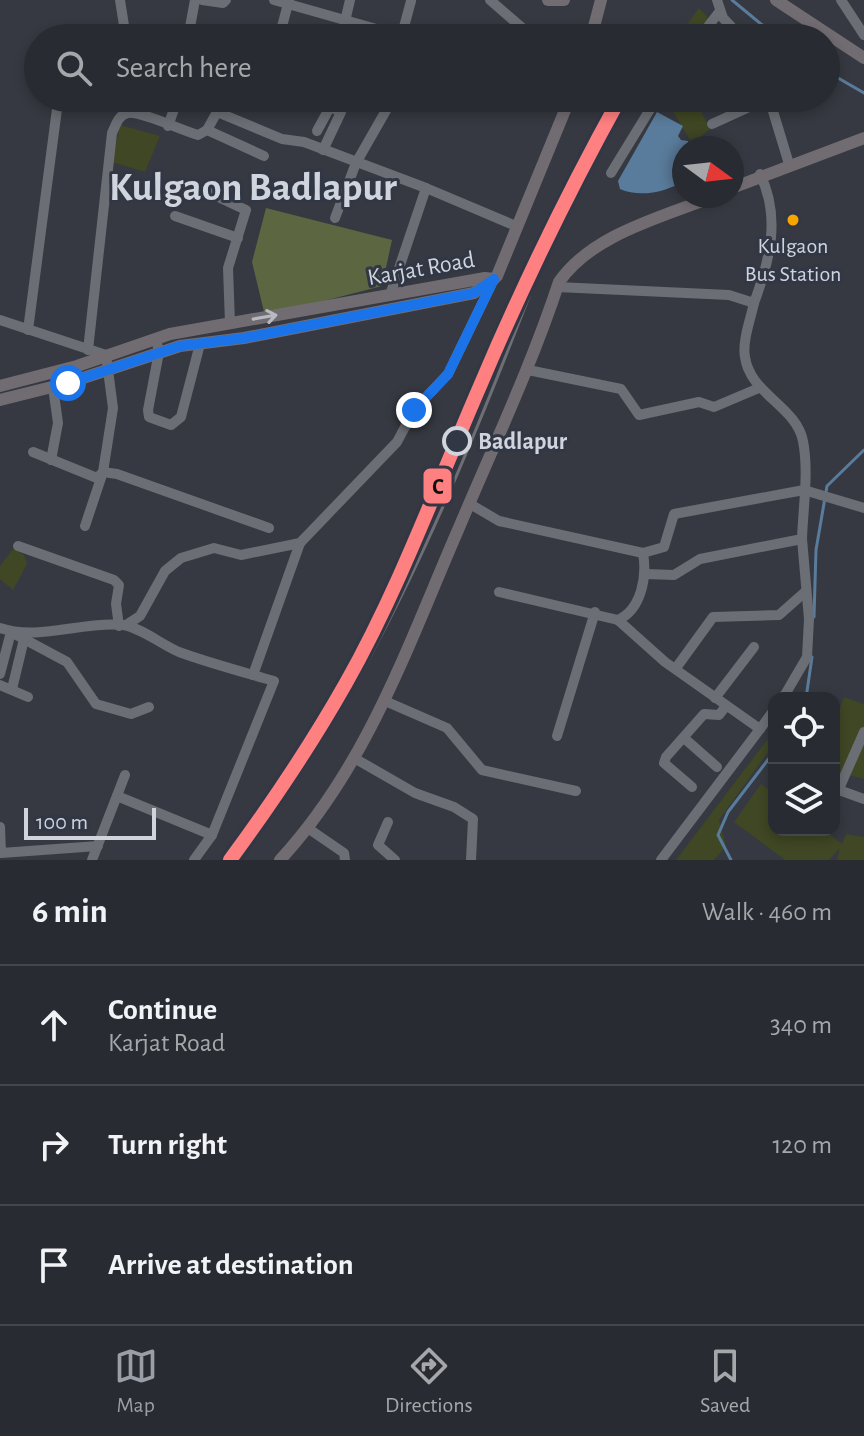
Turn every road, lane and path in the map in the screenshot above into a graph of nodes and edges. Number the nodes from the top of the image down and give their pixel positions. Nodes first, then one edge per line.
1 (120, 0) edge
2 (195, 0) edge
3 (202, 0) edge
4 (226, 0) edge
5 (274, 0) edge
6 (350, 0) edge
7 (490, 0) edge
8 (548, 0) edge
9 (564, 0) edge
10 (601, 0) edge
11 (776, 0) edge
12 (841, 0) edge
13 (411, 1) edge
14 (288, 2) edge
15 (718, 6) edge
16 (864, 7) edge
17 (346, 18) junction
18 (855, 18) junction
19 (124, 24) edge
20 (191, 24) edge
21 (282, 24) edge
22 (344, 24) edge
23 (363, 24) edge
24 (405, 24) edge
25 (518, 24) edge
26 (595, 24) edge
27 (707, 24) edge
28 (732, 24) edge
29 (812, 24) edge
30 (864, 35) edge
31 (840, 42) edge
32 (864, 58) edge
33 (57, 112) edge
34 (173, 112) edge
35 (217, 112) joint
36 (327, 112) edge
37 (341, 112) edge
38 (385, 112) edge
39 (564, 112) edge
40 (648, 112) edge
41 (738, 112) edge
42 (773, 112) edge
43 (712, 124) dead end
44 (168, 126) junction
45 (207, 130) junction
46 (317, 131) dead end
47 (864, 138) edge
48 (323, 150) junction
49 (264, 156) dead end
50 (356, 163) junction
51 (789, 164) junction
52 (611, 173) dead end
53 (760, 174) junction
54 (744, 182) edge
55 (199, 188) dead end
56 (426, 188) junction
57 (685, 208) edge
58 (175, 216) dead end
59 (335, 218) dead end
60 (516, 226) junction
61 (238, 238) junction
62 (494, 279) junction
63 (557, 287) junction
64 (390, 295) junction
65 (754, 303) junction
66 (0, 320) edge
67 (230, 323) junction
68 (28, 330) junction
69 (200, 344) junction
70 (157, 345) junction
71 (88, 350) junction
72 (106, 355) junction
73 (106, 369) junction
74 (528, 370) junction
75 (0, 386) edge
76 (53, 387) junction
77 (759, 388) junction
78 (0, 400) edge
79 (33, 452) dead end
80 (51, 460) junction
81 (100, 475) junction
82 (808, 491) junction
83 (470, 504) junction
84 (864, 508) edge
85 (89, 511) dead end
86 (85, 526) dead end
87 (269, 528) dead end
88 (802, 539) junction
89 (300, 543) junction
90 (18, 546) dead end
91 (643, 553) junction
92 (646, 574) junction
93 (499, 592) dead end
94 (805, 592) junction
95 (595, 612) junction
96 (618, 620) junction
97 (123, 626) junction
98 (0, 628) edge
99 (11, 632) junction
100 (24, 639) junction
101 (754, 647) dead end
102 (676, 668) junction
103 (0, 674) edge
104 (253, 675) junction
105 (0, 685) edge
106 (12, 689) junction
107 (787, 692) edge
108 (28, 697) dead end
109 (715, 698) junction
110 (385, 701) junction
111 (726, 706) junction
112 (149, 707) dead end
113 (768, 718) edge
114 (760, 729) junction
115 (864, 732) edge
116 (557, 736) dead end
117 (684, 738) junction
118 (354, 758) junction
119 (717, 767) dead end
120 (125, 775) dead end
121 (840, 781) edge
122 (692, 787) dead end
123 (840, 790) edge
124 (576, 791) dead end
125 (117, 796) junction
126 (864, 799) edge
127 (388, 822) dead end
128 (0, 827) edge
129 (309, 829) junction
130 (212, 835) junction
131 (98, 846) junction
132 (1, 856) edge
133 (92, 860) edge
134 (194, 860) edge
135 (280, 860) edge
136 (345, 860) edge
137 (395, 860) edge
138 (471, 860) edge
139 (661, 860) edge

1 - 19 street
2 - 20 street
3 - 4 street
5 - 14 street
6 - 17 street
7 - 25 street
8 - 9 main road
10 - 26 main road
11 - 29 main road
12 - 18 street
13 - 24 street
14 - 17 street
14 - 21 street
15 - 27 street
15 - 28 street
16 - 18 street
17 - 22 street
17 - 23 street
18 - 30 street
31 - 32 main road
33 - 68 street
34 - 44 street
35 - 45 street
35 - 48 street
36 - 46 street
37 - 48 street
38 - 50 street
39 - 60 main road
40 - 52 street
41 - 43 street
42 - 51 street
44 - 45 street
44 - 71 street
45 - 49 street
47 - 51 main road
48 - 50 street
50 - 56 street
50 - 59 street
51 - 53 main road
53 - 54 main road
53 - 65 street
55 - 61 street
56 - 60 street
56 - 64 street
57 - 63 main road
58 - 61 street
60 - 62 main road
61 - 67 street
62 - 64 main road, Karjat Road
62 - 69 main road, Karjat Road
62 - 89 street
63 - 65 street
63 - 74 main road
67 -> 64 main road, Karjat Road
65 - 77 street
66 - 68 street
67 - 70 main road, Karjat Road
68 - 71 street
69 - 70 main road, Karjat Road
69 - 70 street
70 - 72 main road, Karjat Road
70 - 73 main road, Karjat Road
71 - 72 street
72 - 73 street
72 - 75 main road, Karjat Road
73 - 76 main road, Karjat Road
73 - 81 street
74 - 77 street
74 - 83 main road
76 - 78 main road, Karjat Road
76 - 80 street
77 - 82 street
79 - 80 street
80 - 81 street
81 - 85 street
81 - 86 street
81 - 87 street
82 - 84 street
82 - 88 street
82 - 91 street
83 - 91 street
83 - 110 main road
88 - 92 street
88 - 94 street
89 - 97 street
89 - 104 street
90 - 97 street
91 - 92 street
92 - 96 street
93 - 95 street
94 - 102 street
94 - 107 street
95 - 96 street
95 - 116 street
96 - 102 street
97 - 99 street
97 - 104 street
98 - 99 street
99 - 100 street
99 - 103 street
100 - 106 street
100 - 112 street
101 - 109 street
102 - 109 street
104 - 130 street
105 - 106 street
106 - 108 street
109 - 111 street
110 - 118 main road
110 - 124 street
111 - 114 street
111 - 117 street
113 - 114 street
114 - 139 street
115 - 121 street
117 - 119 street
117 - 122 street
118 - 129 main road
118 - 138 street
120 - 125 street
123 - 126 street
125 - 130 street
125 - 131 street
127 - 137 street
128 - 132 street
129 - 135 main road
129 - 136 street
130 - 134 street
131 - 132 street
131 - 133 street

